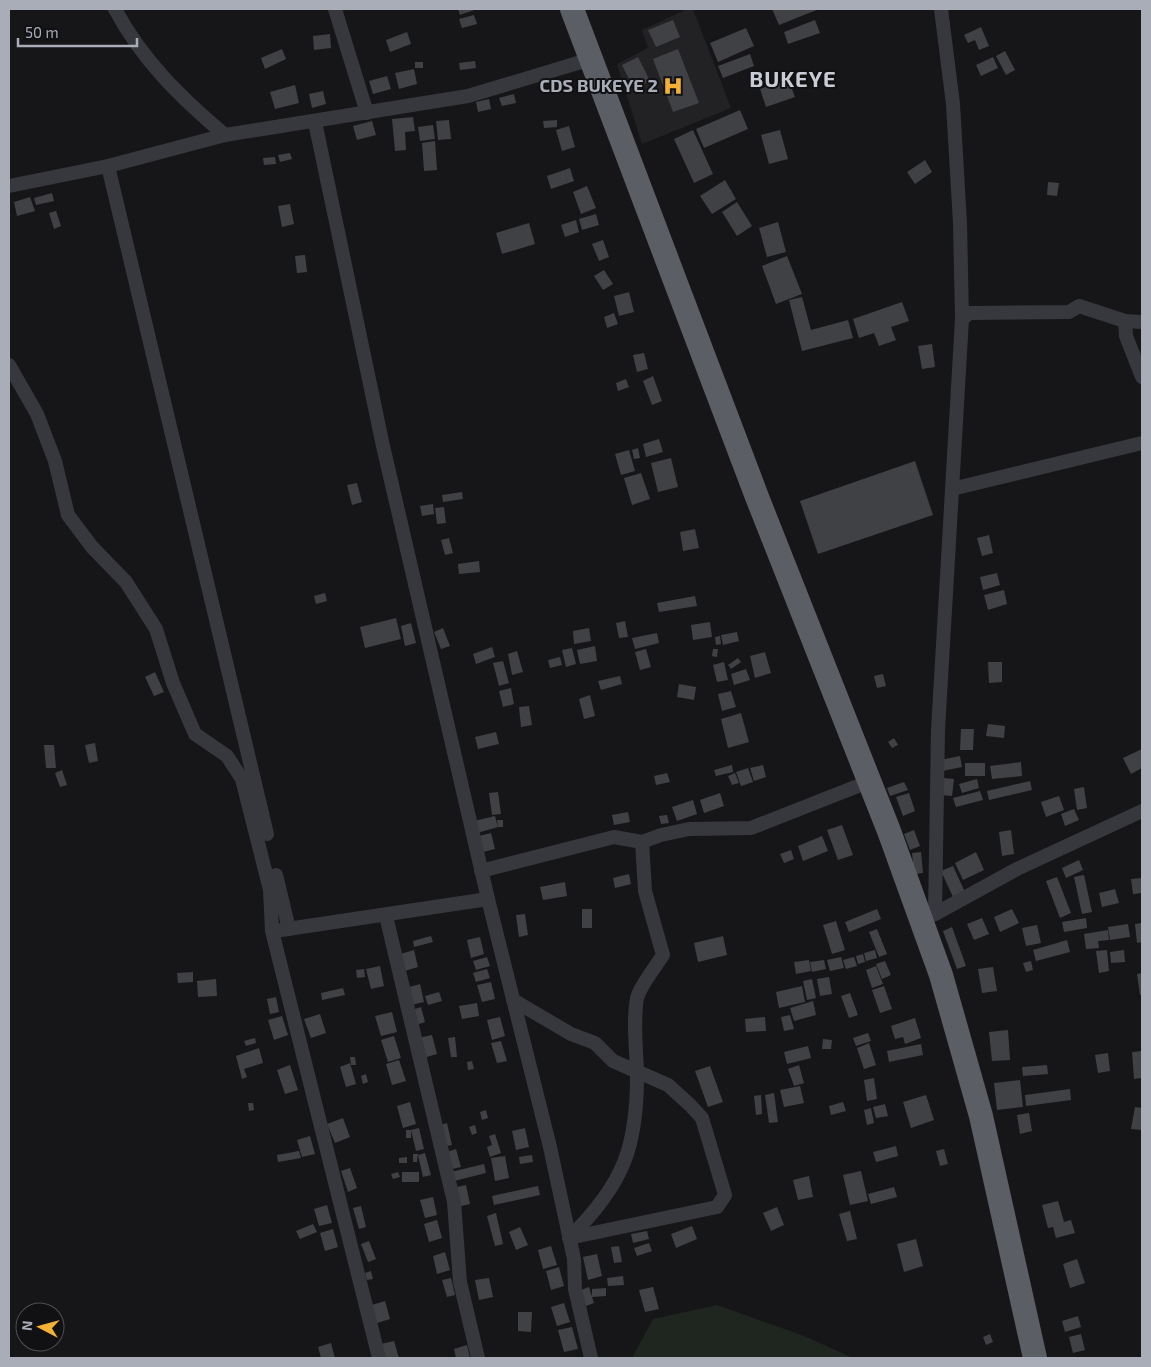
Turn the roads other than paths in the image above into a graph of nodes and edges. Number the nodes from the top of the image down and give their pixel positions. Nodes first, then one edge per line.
1 (115, 9) edge
2 (335, 9) edge
3 (572, 9) edge
4 (941, 9) edge
5 (591, 59) junction
6 (367, 113) junction
7 (314, 122) junction
8 (226, 135) junction
9 (108, 166) junction
10 (9, 186) edge
11 (962, 319) junction
12 (1125, 321) junction
13 (1142, 322) edge
14 (9, 365) edge
15 (1142, 377) edge
16 (1142, 443) edge
17 (952, 488) junction
18 (868, 782) junction
19 (1142, 811) edge
20 (642, 842) junction
21 (481, 870) junction
22 (488, 900) junction
23 (386, 916) junction
24 (928, 916) junction
25 (289, 929) junction
26 (272, 931) junction
27 (513, 1000) junction
28 (637, 1072) junction
29 (569, 1238) junction
30 (379, 1358) edge
31 (478, 1358) edge
32 (591, 1358) edge
33 (1035, 1358) edge

1 - 8 street
2 - 6 street
3 - 5 highway
4 - 11 street
5 - 6 street
5 - 18 highway
6 - 7 street
7 - 8 street
7 - 21 street
8 - 9 street
9 - 10 street
9 - 25 street
11 - 12 street
11 - 17 street
12 - 13 street
12 - 15 street
14 - 26 street
16 - 17 street
17 - 24 street
18 - 20 street
18 - 24 highway
19 - 24 street
20 - 21 street
20 - 28 street
21 - 22 street
22 - 23 street
22 - 27 street
23 - 25 street
23 - 31 street
24 - 33 highway
25 - 26 street
26 - 30 street
27 - 28 street
27 - 29 street
28 - 29 street
28 - 29 street
29 - 32 street

